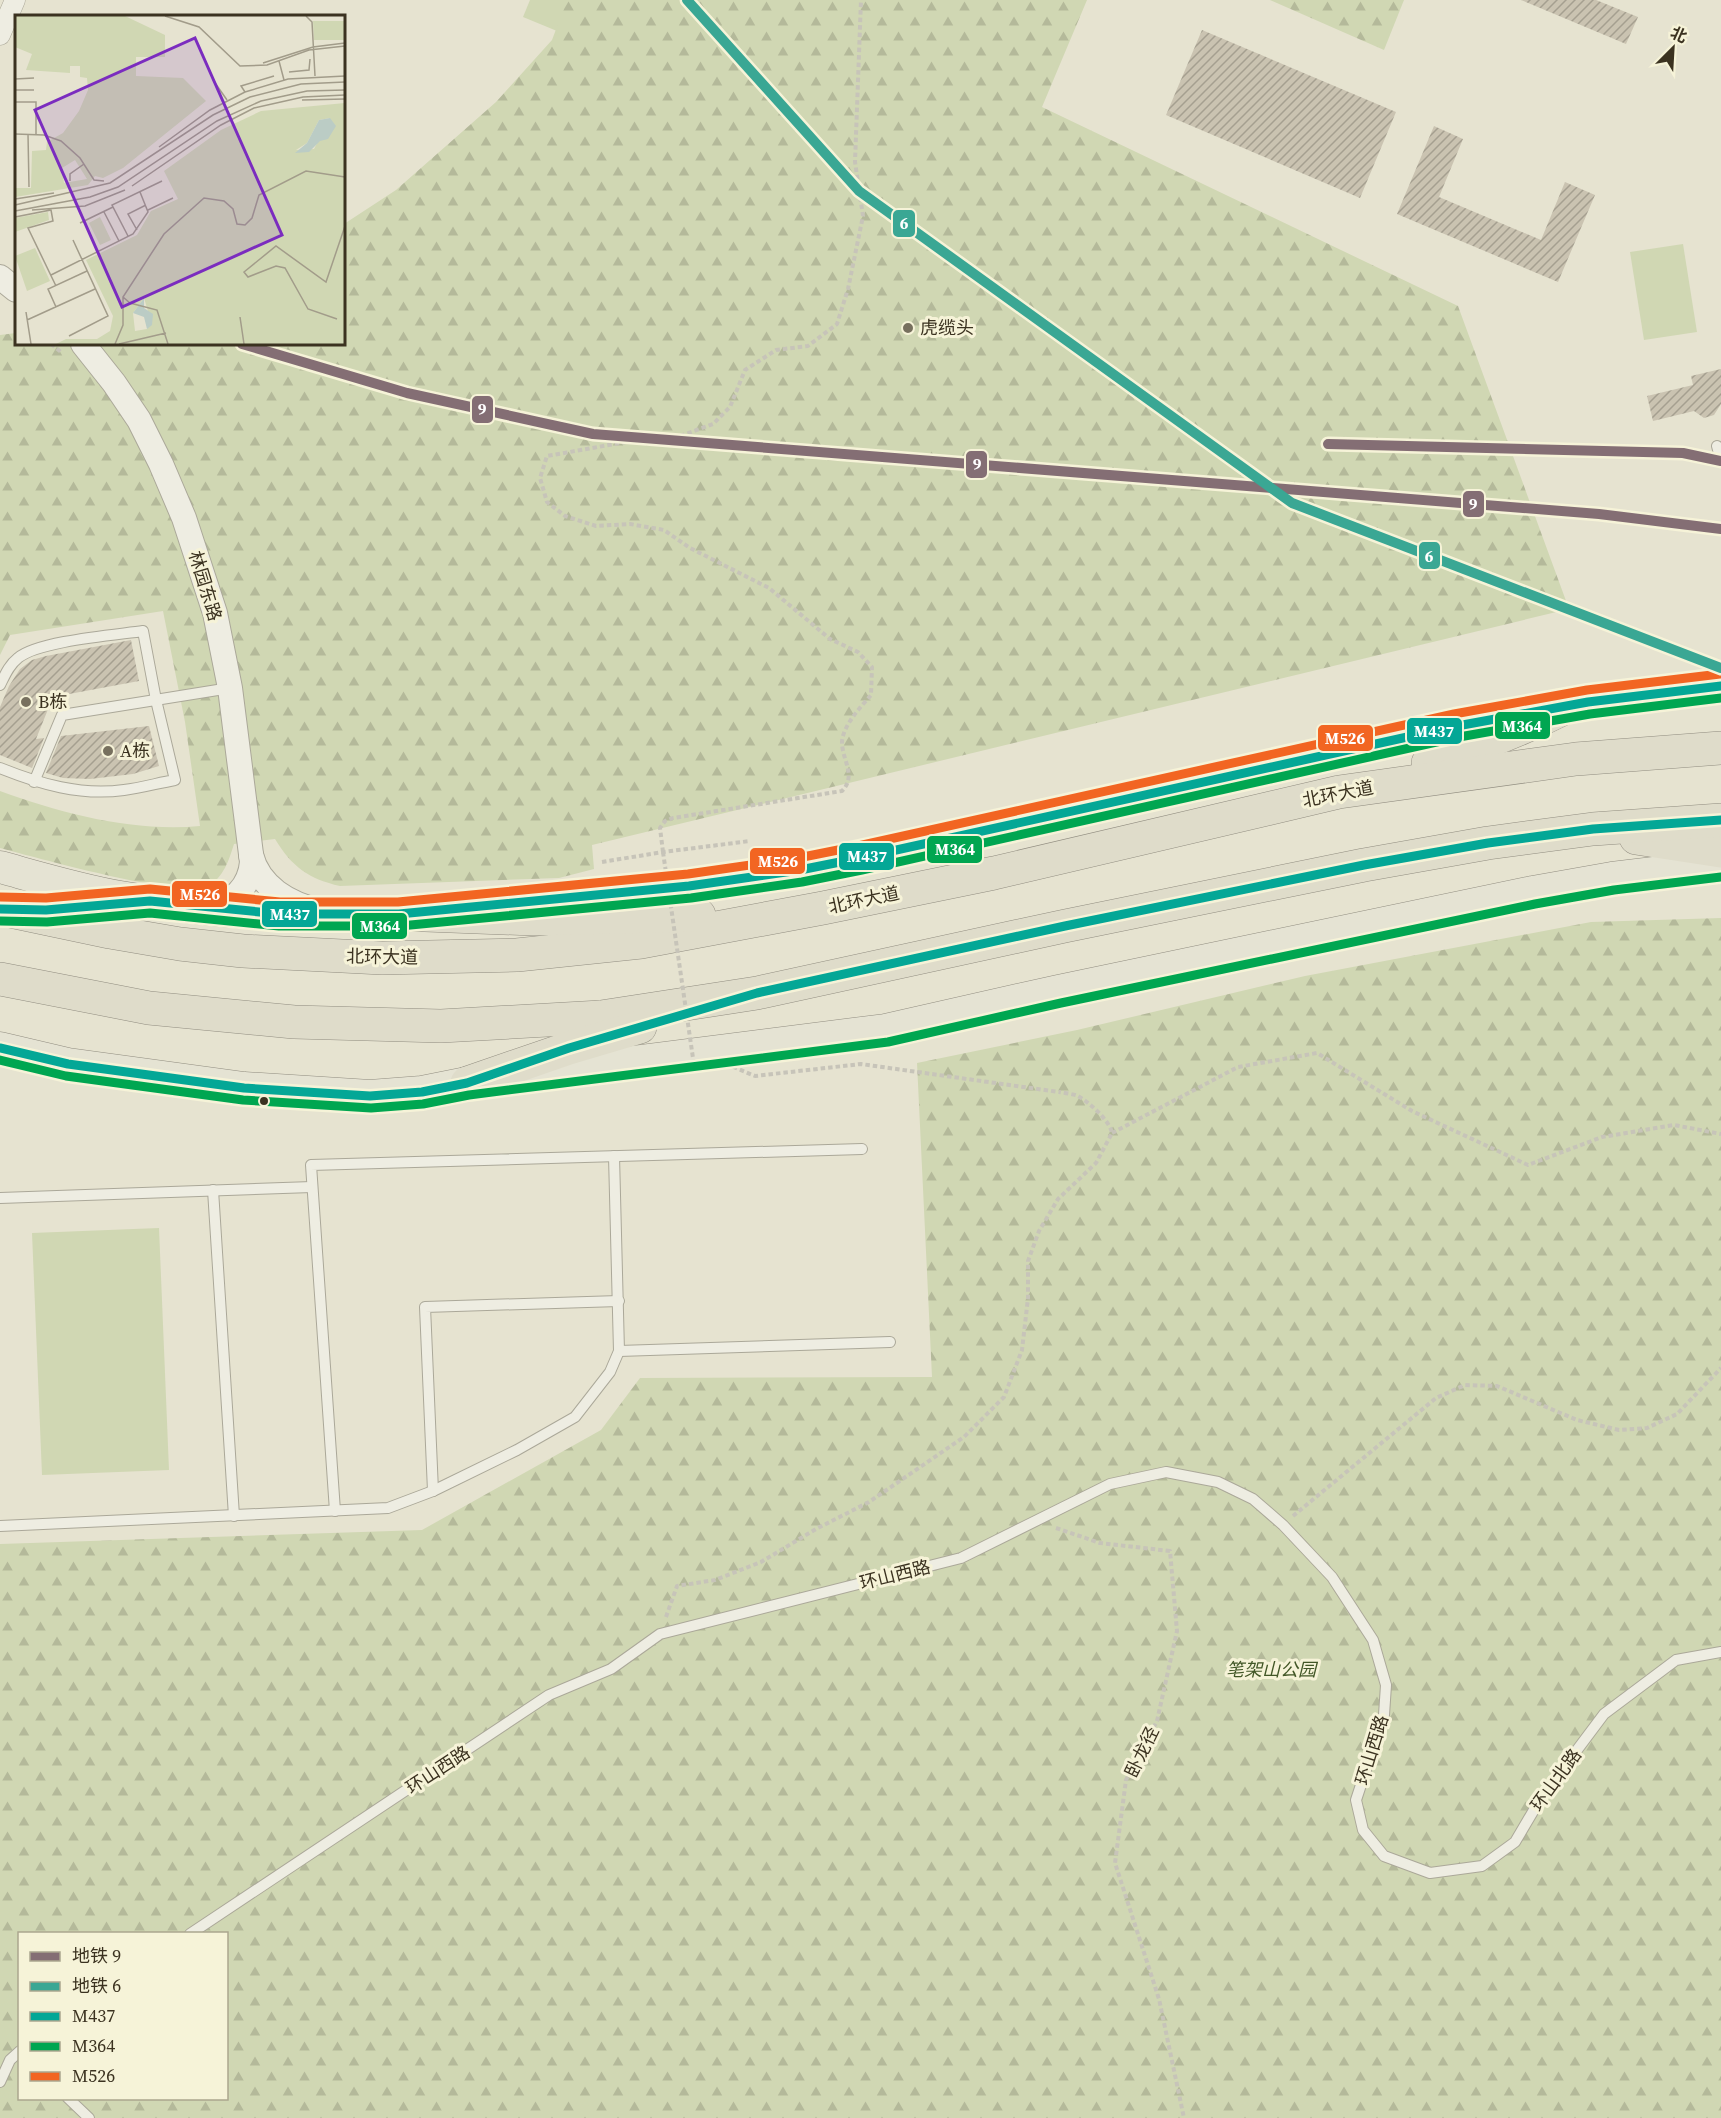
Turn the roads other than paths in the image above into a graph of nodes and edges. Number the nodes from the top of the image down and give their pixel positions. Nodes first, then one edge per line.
1 (15, 0) edge
2 (0, 35) edge
3 (0, 277) edge
4 (15, 289) edge
5 (75, 350) edge
6 (1717, 447) dead end
7 (1721, 461) edge
8 (0, 685) edge
9 (1721, 686) edge
10 (230, 688) junction
11 (156, 699) junction
12 (1570, 705) junction
13 (1721, 748) edge
14 (0, 768) edge
15 (34, 782) junction
16 (1339, 792) junction
17 (1721, 820) edge
18 (1593, 829) junction
19 (1721, 851) edge
20 (251, 855) junction
21 (1721, 865) edge
22 (0, 867) edge
23 (150, 901) junction
24 (209, 908) junction
25 (824, 908) junction
26 (0, 909) edge
27 (334, 914) junction
28 (399, 914) junction
29 (0, 979) edge
30 (757, 993) junction
31 (0, 1048) edge
32 (467, 1083) junction
33 (862, 1149) dead end
34 (614, 1156) junction
35 (312, 1187) junction
36 (213, 1190) junction
37 (0, 1198) edge
38 (619, 1301) junction
39 (890, 1342) dead end
40 (619, 1352) junction
41 (433, 1491) junction
42 (335, 1511) junction
43 (234, 1516) junction
44 (0, 1526) edge
45 (1721, 1652) edge
46 (1384, 1856) joint
47 (193, 1932) edge
48 (18, 2053) edge
49 (0, 2082) edge
50 (70, 2100) edge
51 (89, 2118) edge

1 - 2 street
3 - 4 street
5 - 10 street, 林园东路
6 - 7 lane
8 - 11 lane
9 - 12 main road
10 - 11 lane
10 - 20 street, 林园东路
11 - 15 lane
11 - 15 lane
12 - 16 highway
12 - 28 main road
13 - 16 highway, 北环大道
14 - 15 lane
16 - 25 highway, 北环大道
17 - 18 highway
18 - 19 highway
18 - 30 highway
20 - 24 street, 林园东路
20 - 27 street, 林园东路
21 - 32 main road
22 - 23 main road
23 - 24 main road
23 - 26 main road
24 - 27 main road
25 - 26 highway, 北环大道
25 - 28 highway
27 - 28 main road
29 - 30 highway
30 - 32 highway
31 - 32 main road
33 - 34 lane
34 - 35 lane
34 - 38 lane
35 - 36 lane
35 - 42 lane
36 - 37 lane
36 - 43 lane
38 - 40 lane
38 - 41 lane
39 - 40 lane
40 - 41 lane
41 - 42 lane
42 - 43 lane
43 - 44 lane
45 - 46 lane, 环山北路
46 - 47 lane, 环山西路
48 - 49 lane
50 - 51 lane

